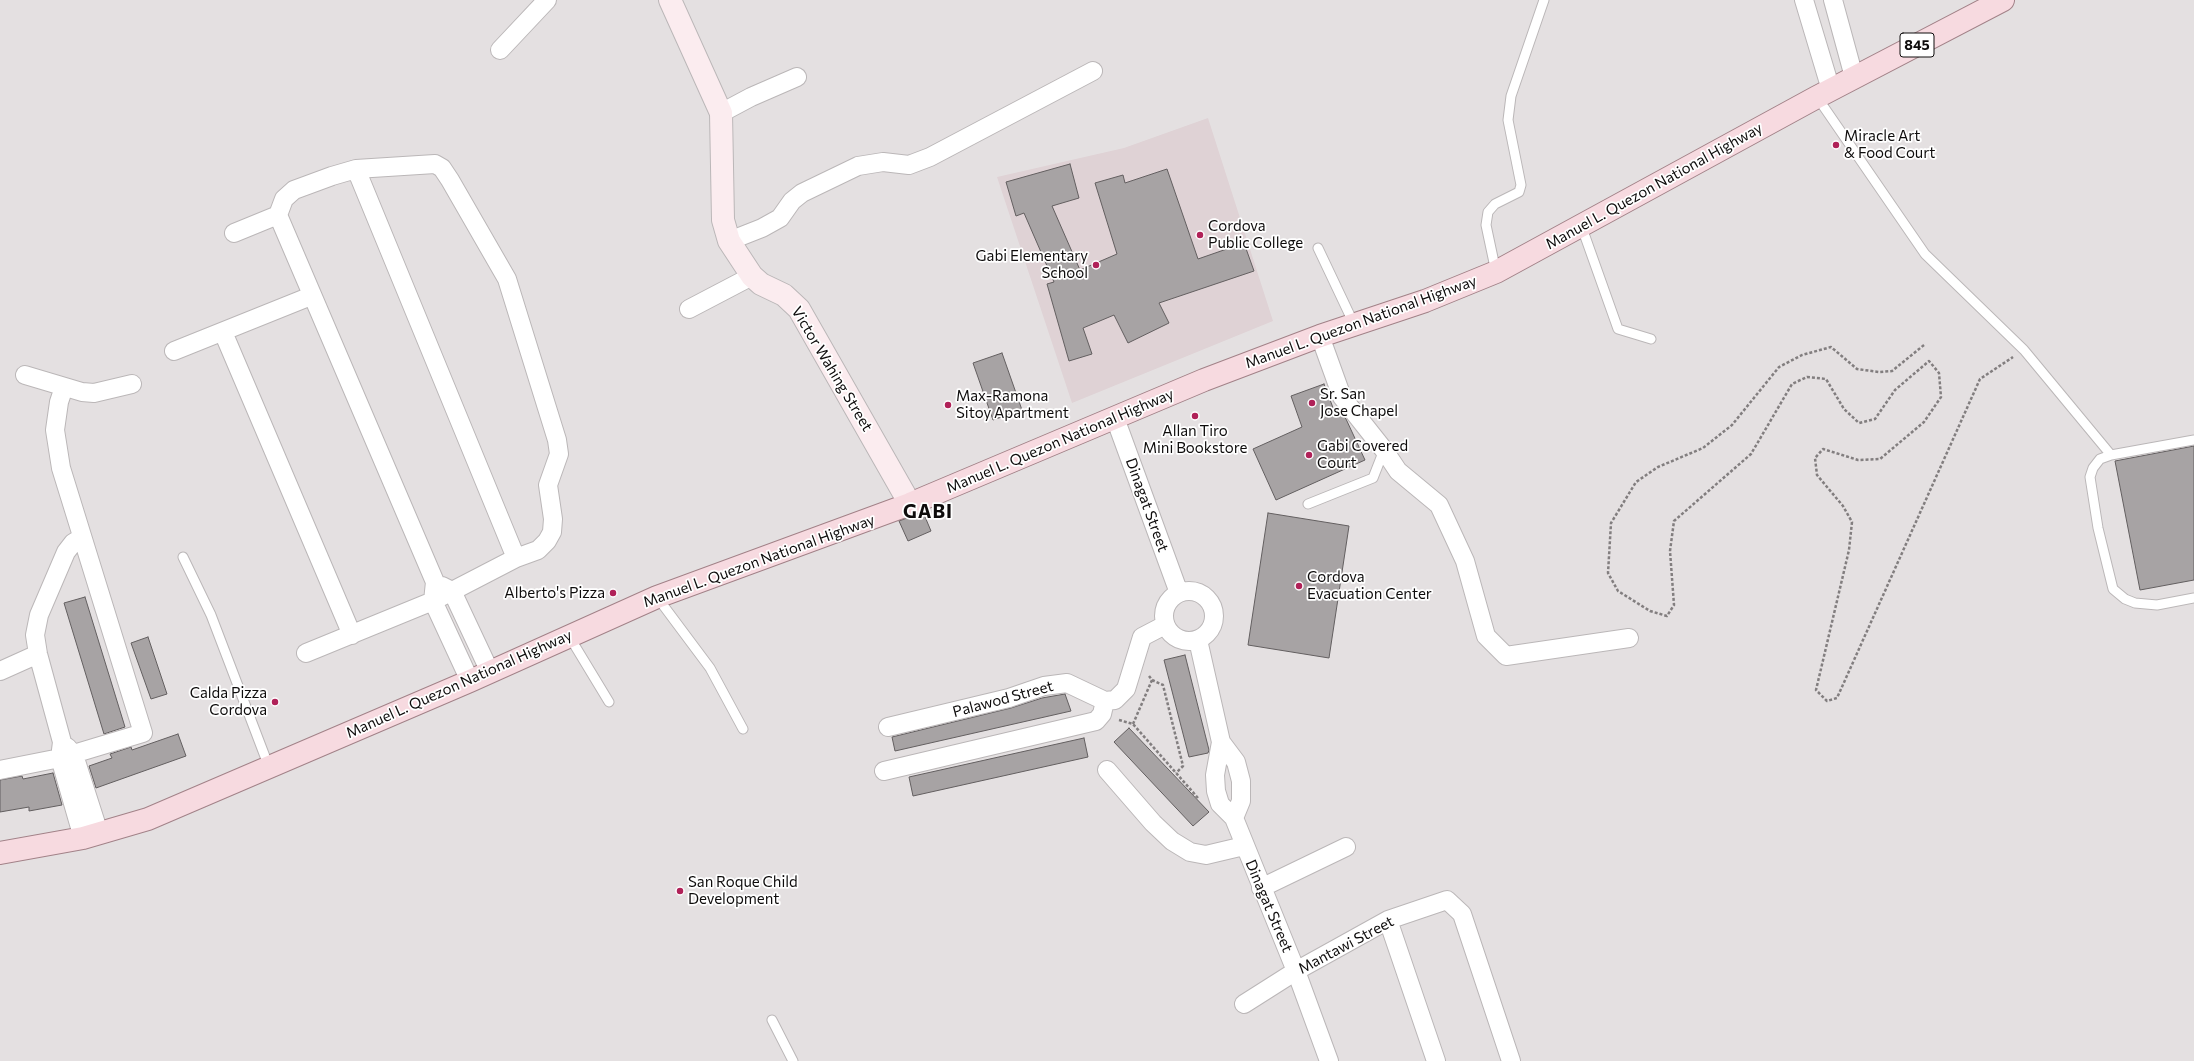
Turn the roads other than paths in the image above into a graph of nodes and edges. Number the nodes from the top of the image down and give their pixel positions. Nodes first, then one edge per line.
1 (547, 0) edge
2 (670, 0) edge
3 (1544, 0) edge
4 (1804, 0) edge
5 (1833, 0) edge
6 (2003, 0) edge
7 (500, 50) dead end
8 (1093, 71) dead end
9 (797, 78) dead end
10 (1854, 78) junction
11 (1824, 93) junction
12 (721, 113) junction
13 (356, 169) junction
14 (278, 215) junction
15 (1581, 225) junction
16 (234, 233) dead end
17 (730, 241) junction
18 (1318, 248) dead end
19 (1496, 272) junction
20 (752, 276) junction
21 (311, 296) junction
22 (689, 309) dead end
23 (1354, 324) junction
24 (223, 332) junction
25 (1320, 336) junction
26 (1651, 339) dead end
27 (174, 351) dead end
28 (26, 375) dead end
29 (132, 384) dead end
30 (64, 387) junction
31 (1115, 418) junction
32 (2194, 440) edge
33 (1384, 450) junction
34 (2111, 455) junction
35 (910, 504) junction
36 (1308, 504) dead end
37 (81, 538) junction
38 (182, 557) dead end
39 (516, 558) junction
40 (435, 582) junction
41 (452, 591) junction
42 (1179, 593) junction
43 (657, 597) junction
44 (2194, 598) edge
45 (433, 601) junction
46 (1165, 625) junction
47 (352, 635) junction
48 (569, 636) junction
49 (1629, 638) dead end
50 (1198, 640) junction
51 (306, 653) dead end
52 (38, 654) junction
53 (0, 671) edge
54 (490, 672) junction
55 (470, 681) junction
56 (609, 702) dead end
57 (1103, 708) junction
58 (888, 727) dead end
59 (743, 729) dead end
60 (1221, 742) junction
61 (65, 752) junction
62 (269, 767) junction
63 (0, 770) edge
64 (1107, 770) dead end
65 (884, 771) dead end
66 (1234, 818) junction
67 (91, 835) junction
68 (1244, 846) junction
69 (1346, 847) dead end
70 (0, 853) edge
71 (1261, 888) junction
72 (1388, 920) junction
73 (1296, 971) junction
74 (1244, 1004) dead end
75 (772, 1020) dead end
76 (793, 1061) edge
77 (1329, 1061) edge
78 (1436, 1061) edge
79 (1511, 1061) edge

1 - 7 street
2 - 12 street, Victor Wahing Street
3 - 19 lane
4 - 11 street
5 - 10 street
6 - 10 main road, Manuel L. Quezon National Highway / 845
8 - 17 street
9 - 12 street
10 - 11 main road, Manuel L. Quezon National Highway / 845
11 - 15 main road, Manuel L. Quezon National Highway / 845
11 - 34 lane
12 - 17 street, Victor Wahing Street
13 - 14 street
13 - 39 street
13 - 39 street
14 - 16 street
14 - 21 street
15 - 19 main road, Manuel L. Quezon National Highway / 845
15 - 26 lane
17 - 20 street, Victor Wahing Street
18 - 23 lane
19 - 23 main road, Manuel L. Quezon National Highway / 845
20 - 22 street
20 - 35 street, Victor Wahing Street
21 - 24 street
21 - 40 street
23 - 25 main road, Manuel L. Quezon National Highway / 845
24 - 27 street
24 - 47 street
25 - 31 main road, Manuel L. Quezon National Highway / 845
25 - 33 street
28 - 30 street
29 - 30 street
30 - 37 street
31 - 35 main road, Manuel L. Quezon National Highway / 845
31 - 42 street, Dinagat Street
32 - 34 lane
33 - 36 lane
33 - 49 street
34 - 44 lane
35 - 43 main road, Manuel L. Quezon National Highway / 845
37 - 52 street
37 - 61 street
38 - 62 lane
39 - 41 street
40 - 41 street
40 - 45 street
41 - 45 street
41 - 54 street
42 - 46 street
42 - 50 street
43 - 48 main road, Manuel L. Quezon National Highway / 845
43 - 59 lane
45 - 47 street
45 - 55 street
46 - 50 street
46 - 57 street
47 - 51 street
48 - 54 main road, Manuel L. Quezon National Highway / 845
48 - 56 lane
50 - 60 street, Dinagat Street
52 - 53 street
52 - 61 street
54 - 55 main road, Manuel L. Quezon National Highway / 845
55 - 62 main road, Manuel L. Quezon National Highway / 845
57 - 58 street, Palawod Street
57 - 65 street
60 - 66 street, Dinagat Street
60 - 66 street, Dinagat Street
61 - 63 street
61 - 67 street
62 - 67 main road, Manuel L. Quezon National Highway / 845
64 - 68 street
66 - 68 street, Dinagat Street
67 - 70 main road, Manuel L. Quezon National Highway / 845
68 - 71 street, Dinagat Street
69 - 71 street
71 - 73 street, Dinagat Street
72 - 73 street, Mantawi Street
72 - 78 street
72 - 79 street, Mantawi Street
73 - 74 street, Mantawi Street
73 - 77 street, Dinagat Street
75 - 76 lane

